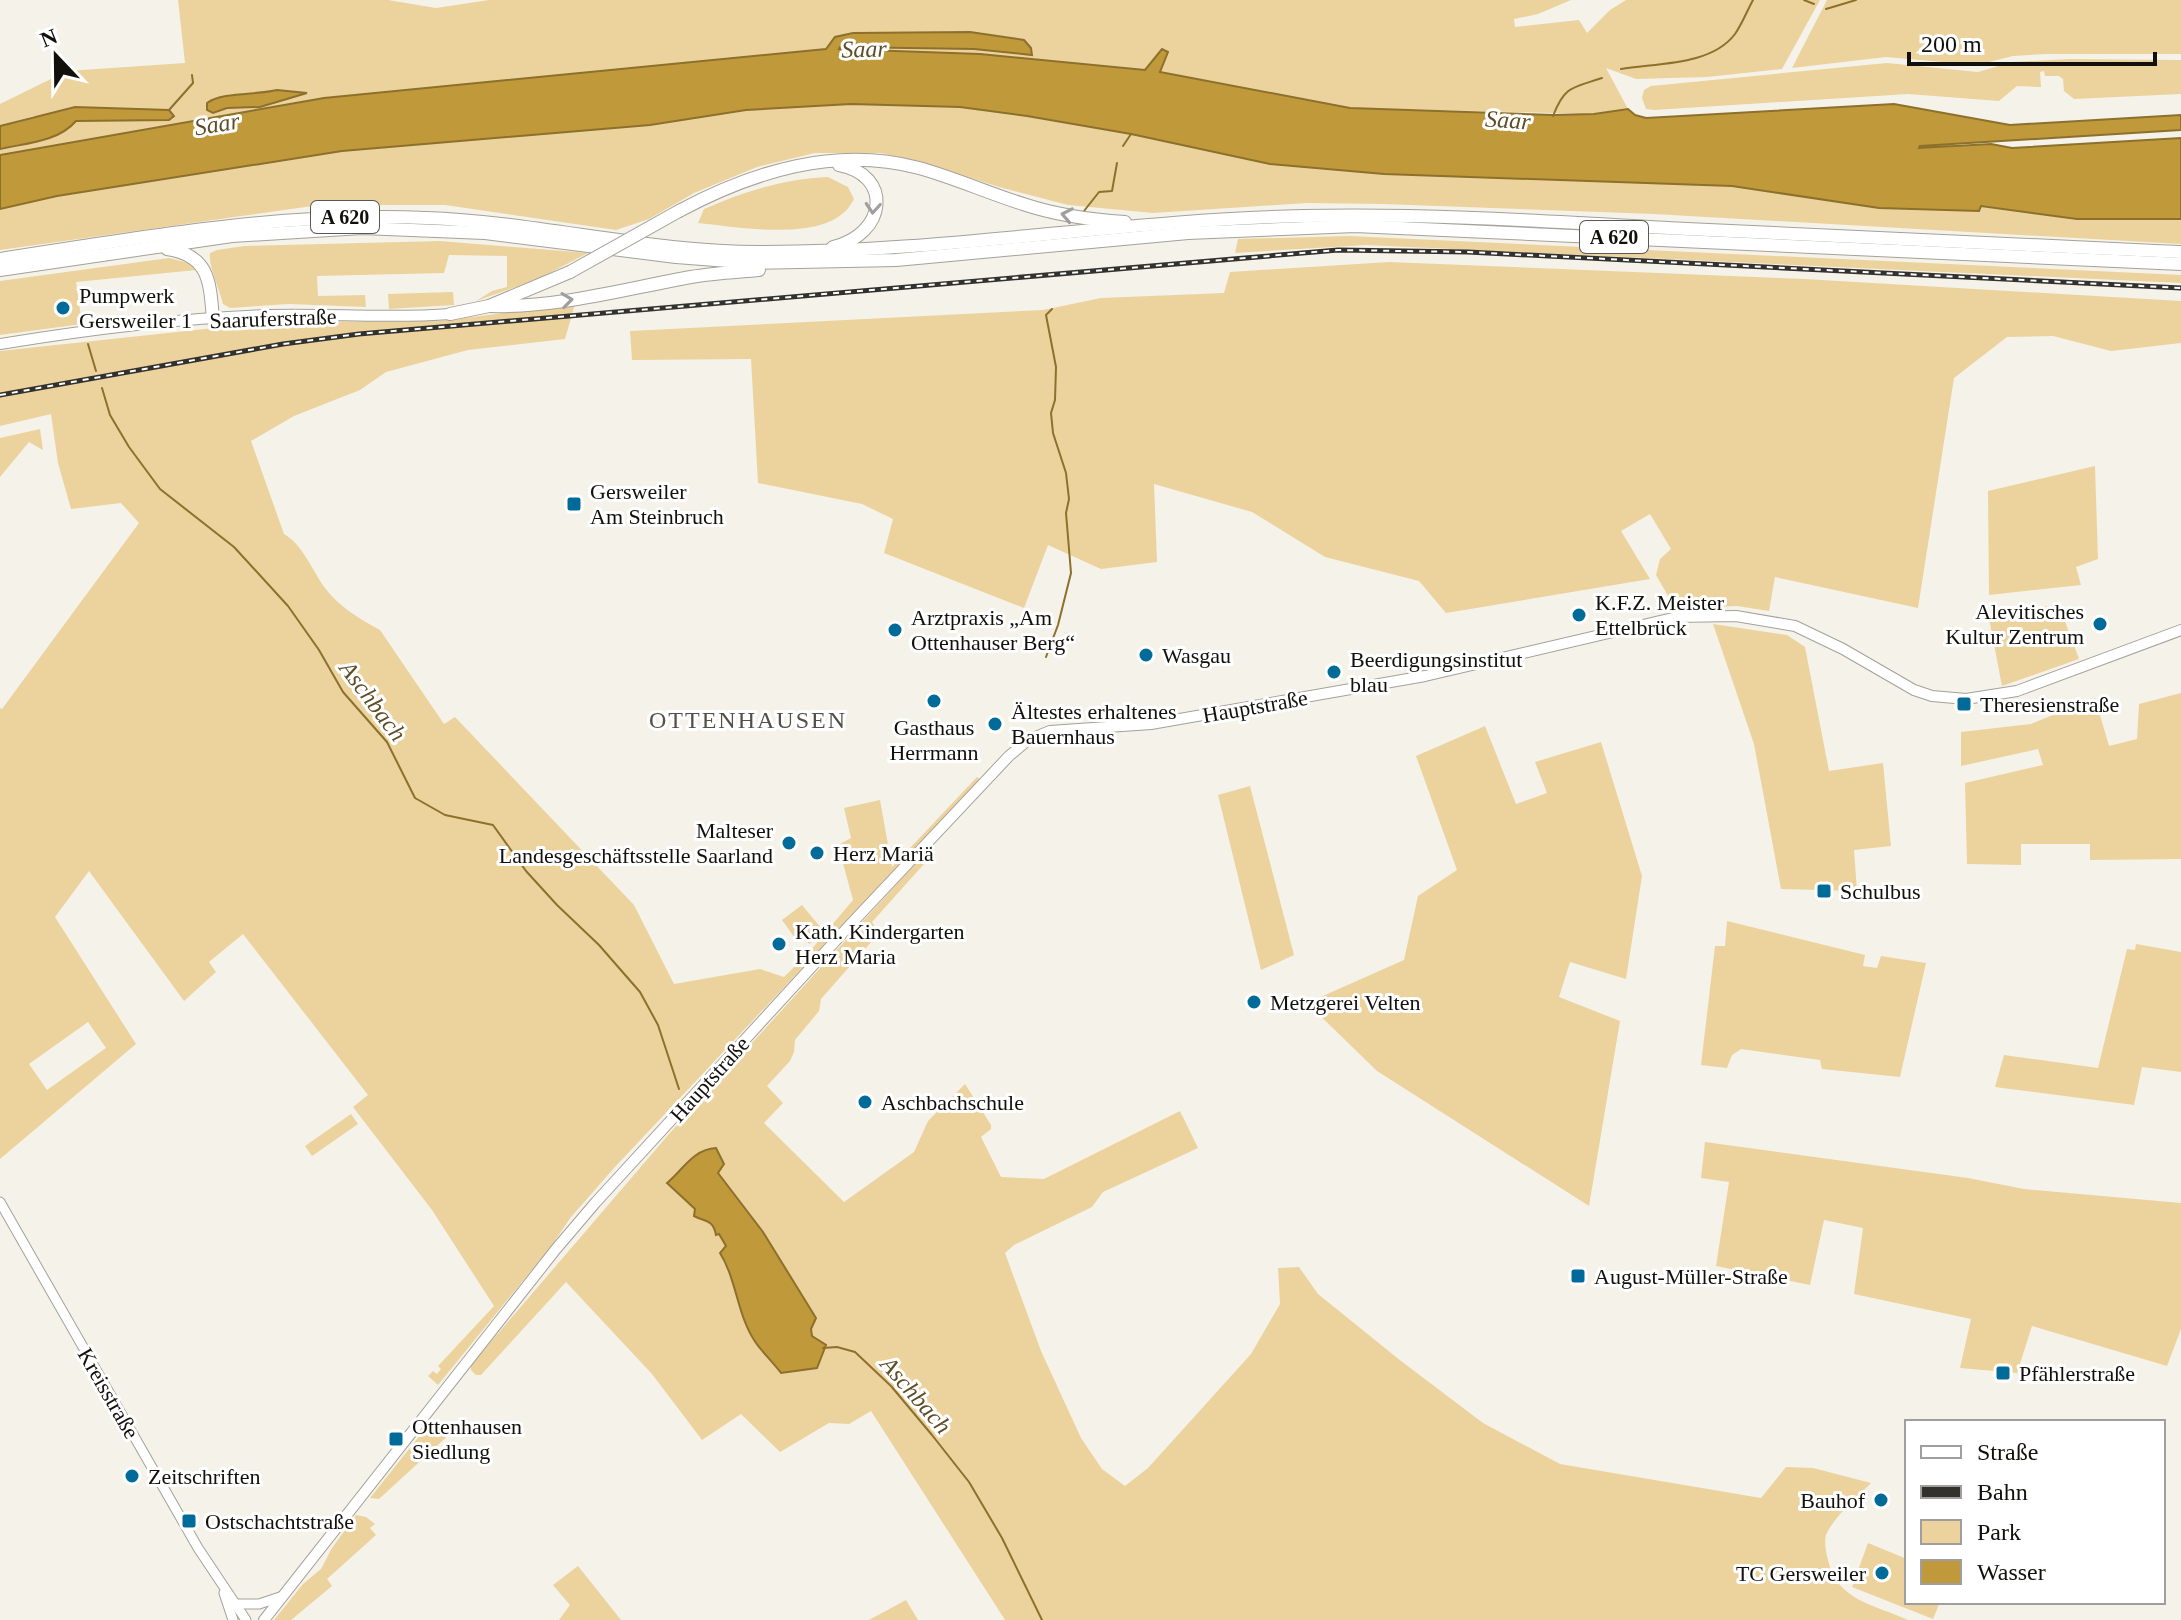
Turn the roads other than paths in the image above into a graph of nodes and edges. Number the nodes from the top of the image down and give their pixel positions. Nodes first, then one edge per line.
1 (824, 162) junction
2 (1173, 223) junction
3 (140, 248) junction
4 (99, 249) junction
5 (810, 252) junction
6 (2181, 252) edge
7 (0, 259) edge
8 (823, 263) junction
9 (2181, 264) edge
10 (0, 270) edge
11 (489, 306) junction
12 (450, 314) joint
13 (213, 320) junction
14 (0, 344) edge
15 (2181, 630) edge
16 (0, 1202) edge
17 (220, 1583) junction
18 (283, 1596) junction
19 (236, 1604) junction
20 (233, 1620) edge
21 (246, 1620) edge
22 (264, 1620) edge

2 -> 1 highway
1 -> 5 highway
1 - 11 highway, bridge
2 - 5 highway, A 620
2 - 6 highway, A 620
3 - 4 highway, A 620
3 - 8 highway, A 620
3 - 13 highway
4 - 5 highway, A 620
4 - 7 highway, A 620
4 - 10 highway, A 620
8 - 9 highway, A 620
11 -> 8 highway
11 - 12 highway
12 - 13 main road, Saaruferstraße
13 - 14 main road, Saaruferstraße
15 - 18 main road, Hauptstraße
16 - 17 street, Kreisstraße
17 - 19 street, Kreisstraße
17 - 20 street, Kreisstraße
18 - 19 street
18 - 22 main road, Hauptstraße
19 - 21 street, Kreisstraße

